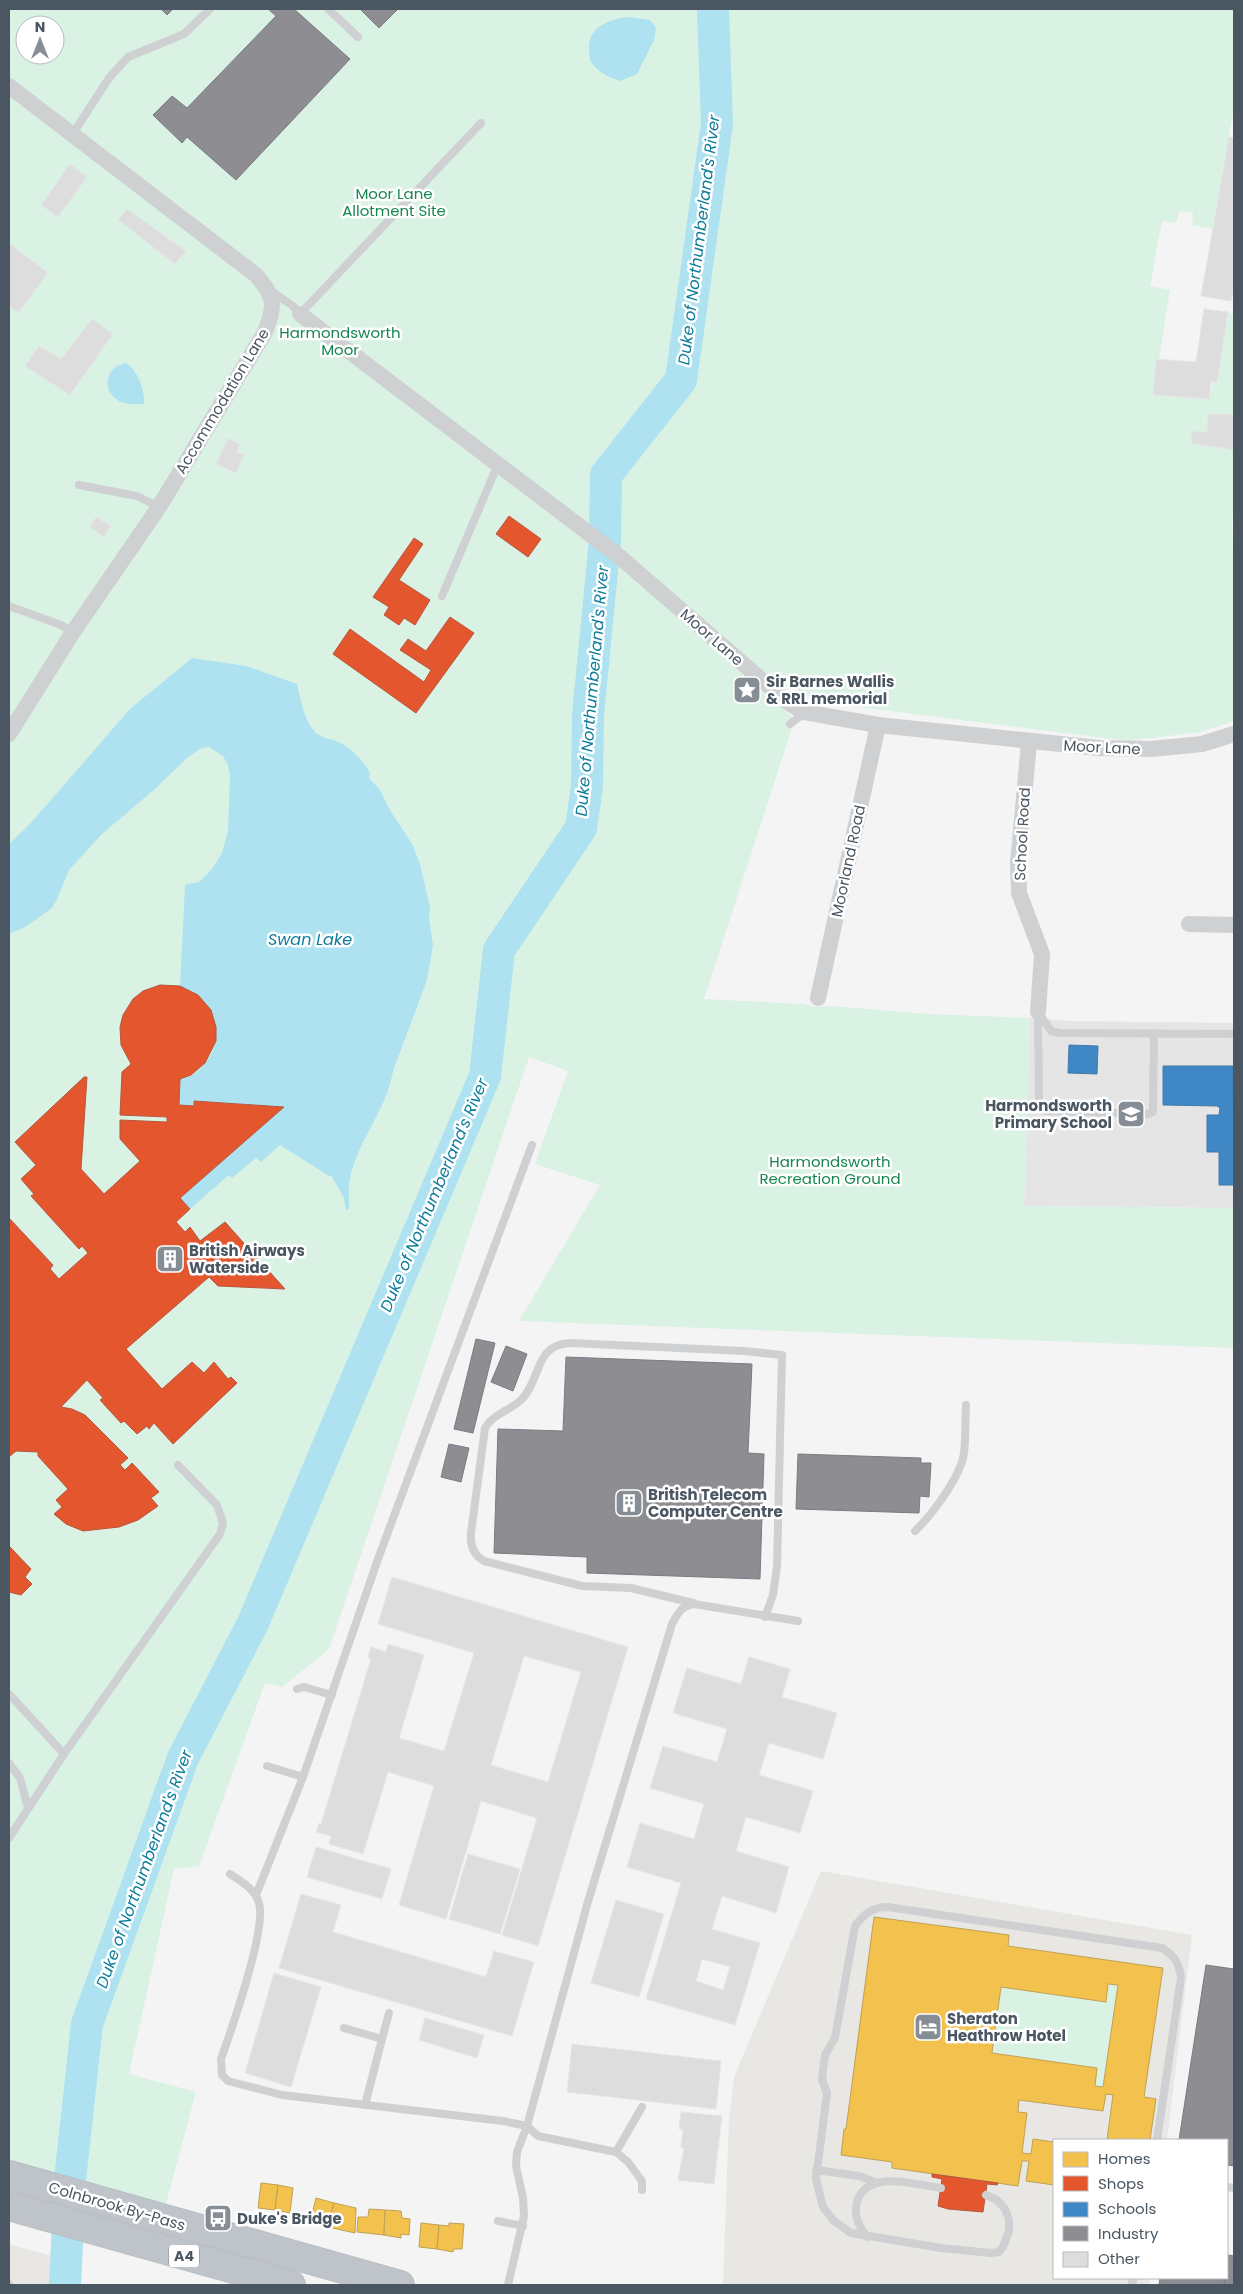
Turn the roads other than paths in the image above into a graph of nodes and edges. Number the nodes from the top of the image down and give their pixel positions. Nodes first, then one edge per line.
1 (210, 9) edge
2 (328, 9) edge
3 (358, 36) dead end
4 (9, 86) edge
5 (481, 123) dead end
6 (72, 134) junction
7 (268, 289) junction
8 (300, 314) junction
9 (498, 464) junction
10 (79, 486) dead end
11 (159, 507) junction
12 (442, 596) dead end
13 (9, 606) edge
14 (73, 632) junction
15 (804, 712) junction
16 (790, 724) dead end
17 (878, 725) junction
18 (9, 734) edge
19 (1234, 734) edge
20 (1029, 742) junction
21 (1189, 924) dead end
22 (1234, 925) edge
23 (818, 998) dead end
24 (1038, 1012) junction
25 (1154, 1033) junction
26 (1234, 1034) edge
27 (532, 1145) dead end
28 (966, 1406) dead end
29 (178, 1464) dead end
30 (915, 1532) dead end
31 (694, 1604) junction
32 (764, 1617) junction
33 (798, 1621) dead end
34 (297, 1689) dead end
35 (9, 1694) edge
36 (332, 1695) junction
37 (64, 1754) junction
38 (9, 1763) edge
39 (267, 1766) dead end
40 (303, 1777) junction
41 (28, 1808) junction
42 (9, 1838) edge
43 (230, 1874) dead end
44 (256, 1896) junction
45 (389, 2013) dead end
46 (344, 2028) dead end
47 (382, 2039) junction
48 (365, 2105) junction
49 (642, 2107) dead end
50 (527, 2126) junction
51 (1157, 2139) edge
52 (616, 2152) junction
53 (816, 2170) junction
54 (9, 2175) edge
55 (876, 2182) junction
56 (941, 2188) dead end
57 (642, 2190) dead end
58 (986, 2195) dead end
59 (9, 2206) edge
60 (498, 2222) dead end
61 (523, 2226) junction
62 (868, 2237) junction
63 (291, 2285) edge
64 (400, 2285) edge
65 (508, 2285) edge

1 - 6 lane
2 - 3 lane
4 - 6 street
5 - 8 lane
6 - 7 street
7 - 8 lane
7 - 11 street, Accommodation Lane
8 - 9 street, Moor Lane
9 - 12 lane
9 - 15 street, Moor Lane
10 - 11 lane
11 - 14 street, Accommodation Lane
13 - 14 lane
14 - 18 street, Accommodation Lane
15 - 16 lane
15 - 17 street, Moor Lane
17 - 20 street, Moor Lane
17 - 23 street, Moorland Road
19 - 20 street, Moor Lane
20 - 24 street, School Road
21 - 22 street
24 - 25 lane
24 - 25 lane
25 - 26 lane
27 - 36 lane
28 - 30 lane
29 - 37 lane
31 - 32 lane
31 - 32 lane
31 - 50 lane
32 - 33 lane
34 - 36 lane
35 - 37 lane
36 - 40 lane
37 - 41 lane
38 - 41 lane
39 - 40 lane
40 - 44 lane
41 - 42 lane
43 - 44 lane
44 - 48 lane
45 - 47 lane
46 - 47 lane
47 - 48 lane
48 - 50 lane
49 - 52 lane
50 - 52 lane
50 - 61 lane
51 - 53 lane
52 - 57 lane
53 - 55 lane
53 - 62 lane
54 - 64 highway, Colnbrook By-Pass / A4
55 - 56 lane
55 - 62 lane
58 - 62 lane
59 - 63 highway, Colnbrook By-Pass / A4
60 - 61 lane
61 - 65 lane

